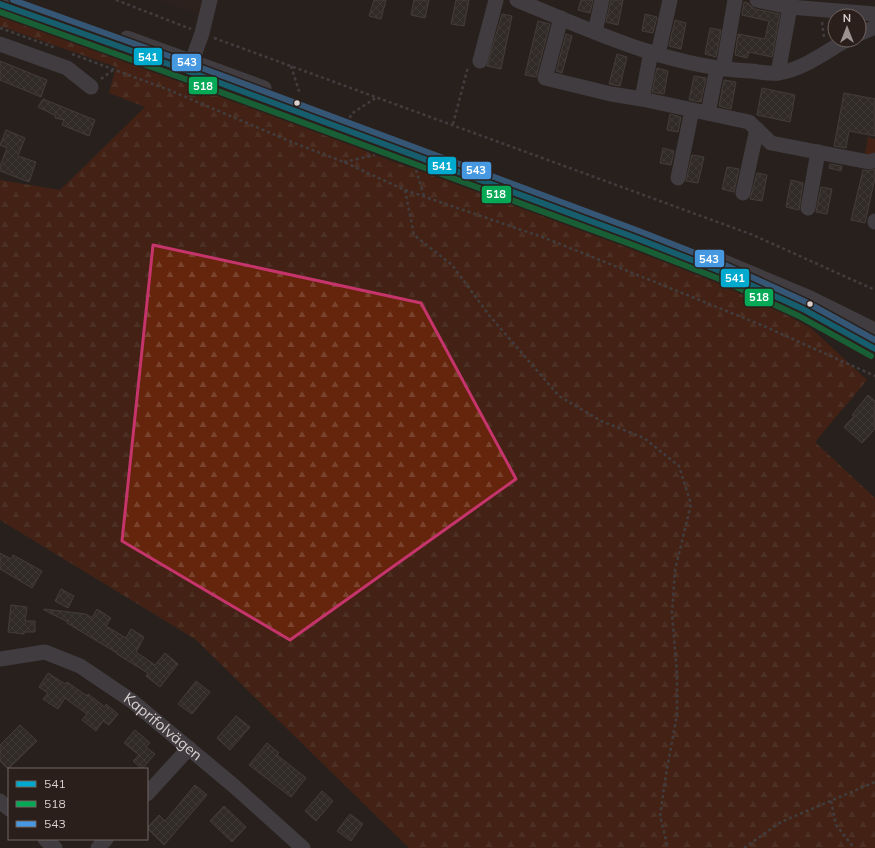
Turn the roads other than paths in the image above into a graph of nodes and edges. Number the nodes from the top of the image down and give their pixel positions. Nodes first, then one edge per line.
1 (21, 0) edge
2 (210, 0) edge
3 (496, 0) edge
4 (517, 0) edge
5 (602, 0) edge
6 (670, 0) edge
7 (735, 0) edge
8 (762, 1) edge
9 (0, 4) edge
10 (790, 7) junction
11 (875, 14) edge
12 (561, 18) junction
13 (596, 32) junction
14 (0, 44) edge
15 (833, 48) edge
16 (655, 53) junction
17 (480, 61) dead end
18 (190, 66) junction
19 (720, 68) junction
20 (778, 72) junction
21 (91, 87) dead end
22 (642, 99) junction
23 (692, 110) junction
24 (708, 113) junction
25 (757, 129) junction
26 (818, 152) junction
27 (875, 160) edge
28 (678, 178) dead end
29 (743, 193) dead end
30 (808, 208) dead end
31 (875, 330) edge
32 (875, 348) edge
33 (0, 659) edge
34 (189, 748) junction
35 (148, 793) edge
36 (0, 802) edge
37 (8, 808) edge
38 (47, 840) edge
39 (105, 840) edge
40 (55, 848) edge
41 (98, 848) edge
42 (303, 848) edge

1 - 18 street
2 - 18 street
3 - 17 street
4 - 12 street
5 - 13 street
6 - 16 street
7 - 19 street
8 - 10 street
9 - 18 street
10 - 11 street
10 - 20 street
12 - 13 street
12 - 22 street
13 - 16 street
14 - 21 street
15 - 20 street
16 - 19 street
16 - 22 street
18 - 31 street
18 - 32 street
19 - 20 street
19 - 24 street
22 - 23 street
23 - 24 street
23 - 28 street
24 - 25 street
25 - 26 street
25 - 29 street
26 - 27 street
26 - 30 street
33 - 34 street, Kaprifolvägen
34 - 35 street
34 - 42 street, Kaprifolvägen
36 - 37 street
38 - 40 street
39 - 41 street

